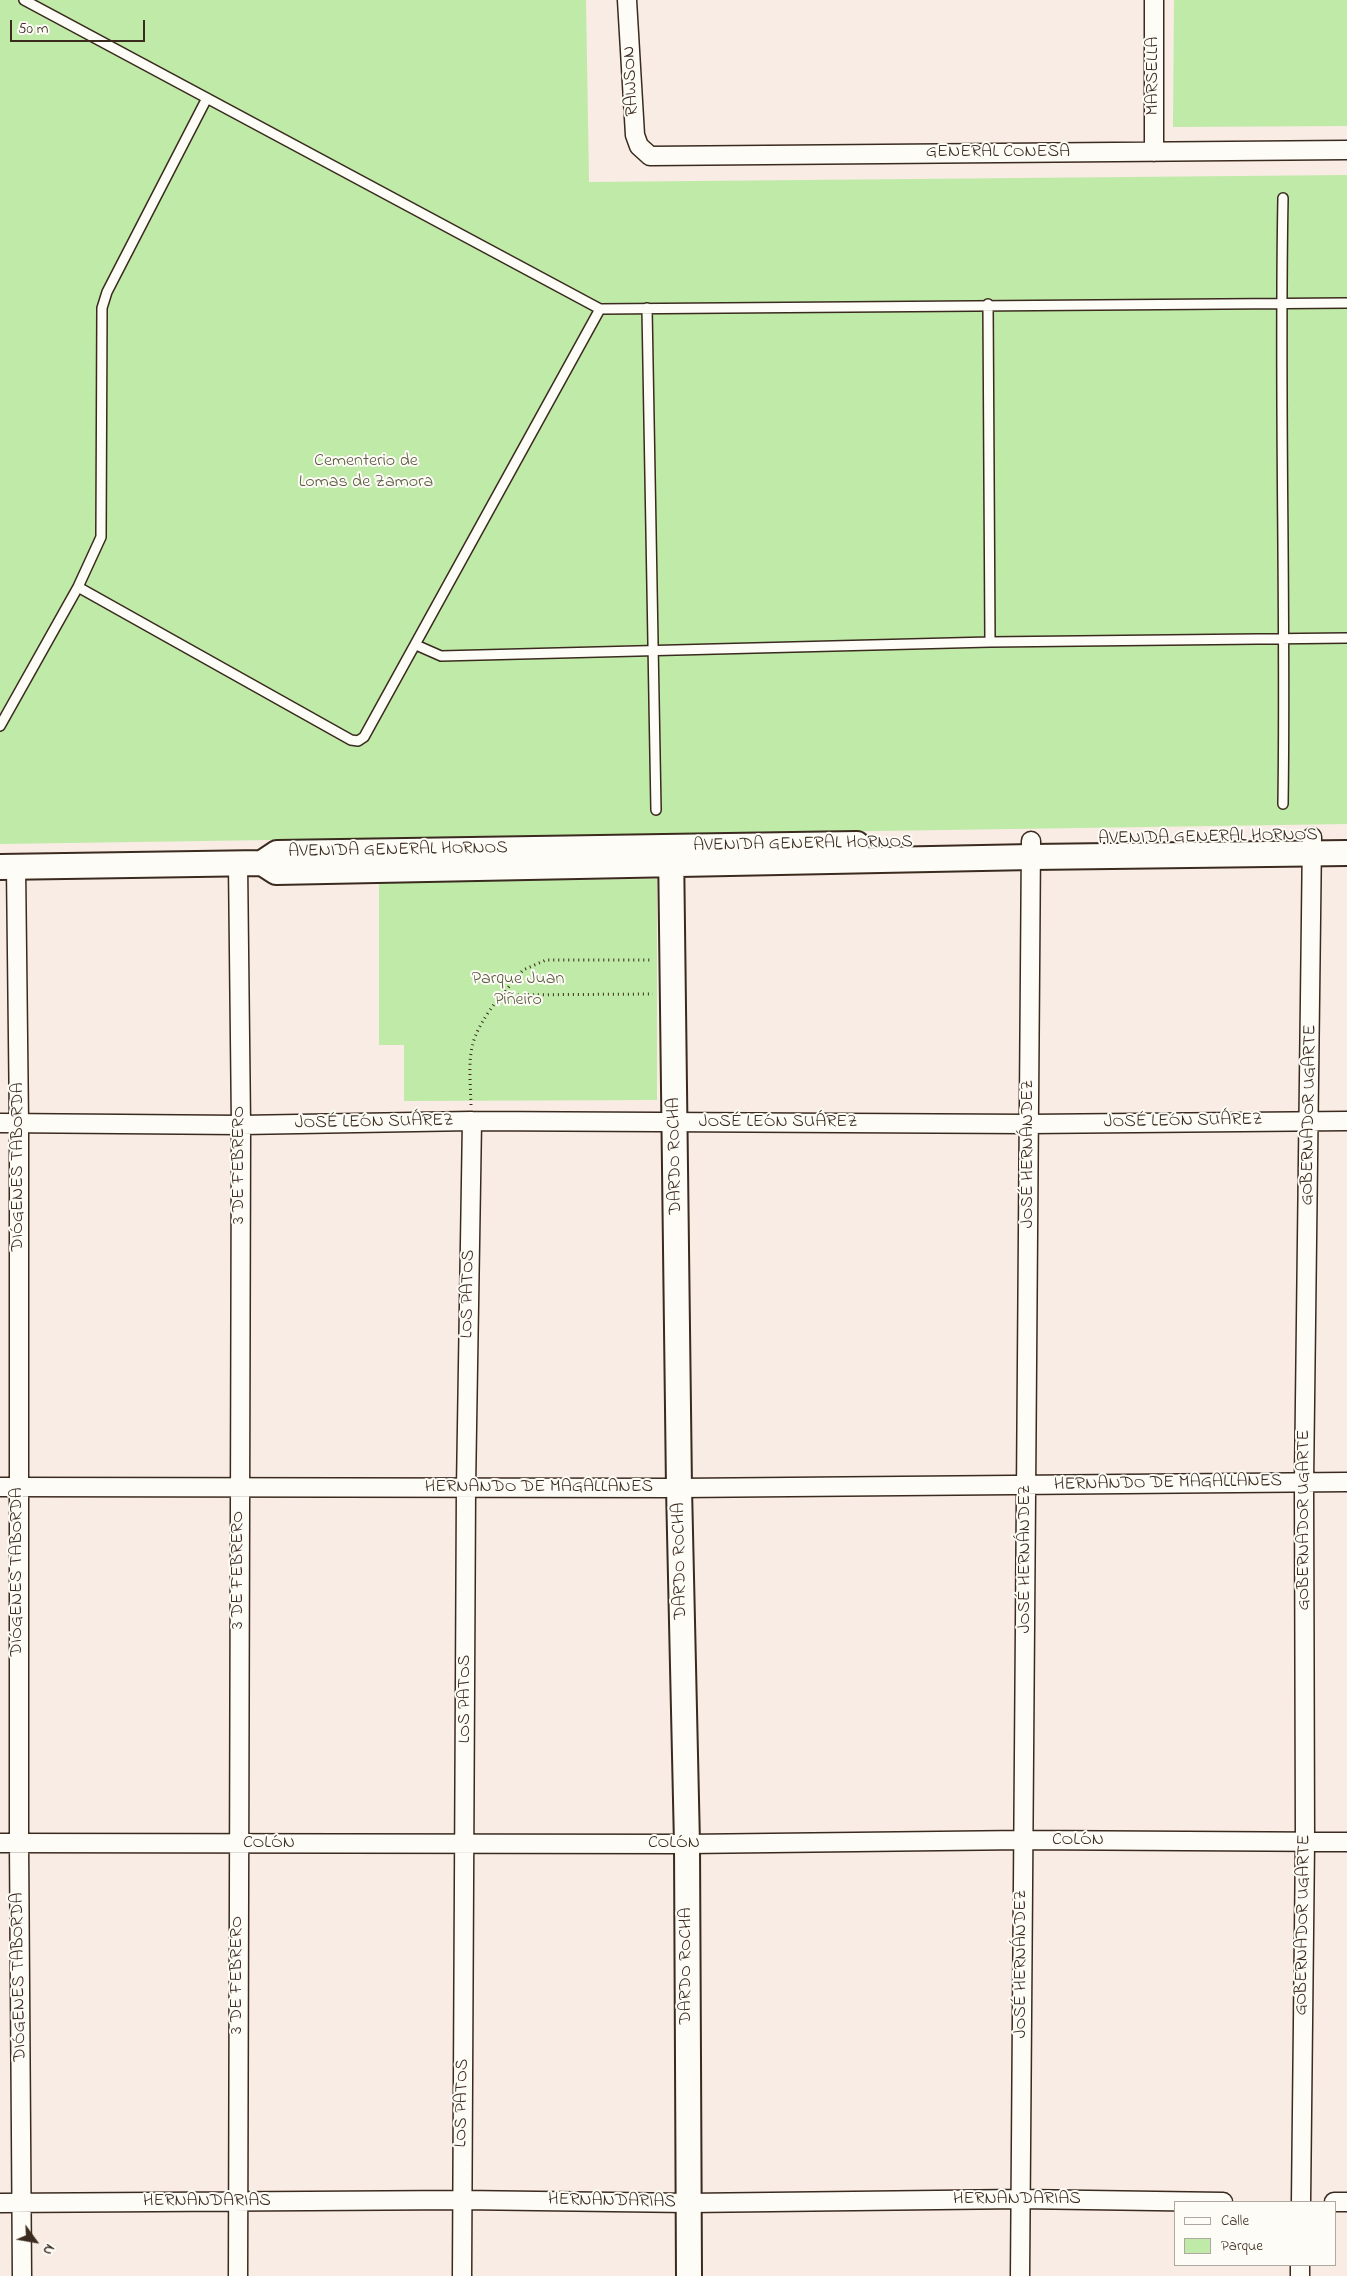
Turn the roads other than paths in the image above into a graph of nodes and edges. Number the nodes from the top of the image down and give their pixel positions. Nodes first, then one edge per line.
1 (24, 0) edge
2 (627, 0) edge
3 (1154, 0) edge
4 (207, 98) junction
5 (1347, 150) edge
6 (1154, 152) junction
7 (650, 156) joint
8 (1283, 198) dead end
9 (1347, 303) edge
10 (988, 304) junction
11 (1281, 304) junction
12 (647, 308) junction
13 (600, 309) junction
14 (78, 587) junction
15 (1347, 638) edge
16 (1285, 639) junction
17 (990, 642) junction
18 (416, 646) junction
19 (652, 649) junction
20 (0, 726) edge
21 (1283, 804) dead end
22 (656, 810) dead end
23 (1347, 836) edge
24 (1312, 845) junction
25 (1031, 849) junction
26 (1347, 853) edge
27 (672, 856) junction
28 (238, 863) junction
29 (8, 867) edge
30 (472, 1121) junction
31 (1310, 1121) junction
32 (1347, 1121) edge
33 (0, 1123) edge
34 (19, 1123) junction
35 (676, 1123) junction
36 (1029, 1124) junction
37 (241, 1125) junction
38 (1304, 1482) junction
39 (1347, 1482) edge
40 (0, 1486) edge
41 (1026, 1486) junction
42 (18, 1487) junction
43 (466, 1488) junction
44 (679, 1488) junction
45 (239, 1489) junction
46 (1024, 1840) junction
47 (1305, 1842) junction
48 (1347, 1842) edge
49 (0, 1843) edge
50 (19, 1843) junction
51 (238, 1844) junction
52 (466, 1844) junction
53 (687, 1844) junction
54 (1020, 2199) junction
55 (462, 2200) junction
56 (1174, 2201) edge
57 (1301, 2201) edge
58 (238, 2202) junction
59 (0, 2203) edge
60 (688, 2203) junction
61 (23, 2204) junction
62 (22, 2276) edge
63 (238, 2276) edge
64 (462, 2276) edge
65 (689, 2276) edge
66 (1020, 2276) edge

1 - 4 lane
2 - 7 street, RAWSON
3 - 6 street, MARSELLA
4 - 13 lane
4 - 14 lane
5 - 6 street, GENERAL CONESA
6 - 7 street, GENERAL CONESA
8 - 11 lane
9 - 11 lane
10 - 11 lane
10 - 12 lane
10 - 17 lane
11 - 16 lane
12 - 13 lane
12 - 19 lane
13 - 18 lane
14 - 18 lane
14 - 20 lane
15 - 16 lane
16 - 17 lane
16 - 21 lane
17 - 19 lane
18 - 19 lane
19 - 22 lane
23 - 24 street, AVENIDA GENERAL HORNOS
24 - 25 street, AVENIDA GENERAL HORNOS
24 - 26 street, AVENIDA GENERAL HORNOS
24 - 31 street, GOBERNADOR UGARTE
25 - 27 street, AVENIDA GENERAL HORNOS
25 - 36 street, JOSÉ HERNÁNDEZ
27 - 28 street, AVENIDA GENERAL HORNOS
27 - 35 street, DARDO ROCHA
28 - 29 street, AVENIDA GENERAL HORNOS
28 - 37 street, 3 DE FEBRERO
29 - 34 street, DIÓGENES TABORDA
30 - 35 street, JOSÉ LEÓN SUÁREZ
30 - 37 street, JOSÉ LEÓN SUÁREZ
30 - 43 street, LOS PATOS
31 - 32 street, JOSÉ LEÓN SUÁREZ
31 - 36 street, JOSÉ LEÓN SUÁREZ
31 - 38 street, GOBERNADOR UGARTE
33 - 34 street, JOSÉ LEÓN SUÁREZ
34 - 37 street, JOSÉ LEÓN SUÁREZ
34 - 42 street, DIÓGENES TABORDA
35 - 36 street, JOSÉ LEÓN SUÁREZ
35 - 44 street, DARDO ROCHA
36 - 41 street, JOSÉ HERNÁNDEZ
37 - 45 street, 3 DE FEBRERO
38 - 39 street, HERNANDO DE MAGALLANES
38 - 41 street, HERNANDO DE MAGALLANES
38 - 47 street, GOBERNADOR UGARTE
40 - 42 street, HERNANDO DE MAGALLANES
41 - 44 street, HERNANDO DE MAGALLANES
41 - 46 street, JOSÉ HERNÁNDEZ
42 - 45 street, HERNANDO DE MAGALLANES
42 - 50 street, DIÓGENES TABORDA
43 - 44 street, HERNANDO DE MAGALLANES
43 - 45 street, HERNANDO DE MAGALLANES
43 - 52 street, LOS PATOS
44 - 53 street, DARDO ROCHA
45 - 51 street, 3 DE FEBRERO
46 - 47 street, COLÓN
46 - 53 street, COLÓN
46 - 54 street, JOSÉ HERNÁNDEZ
47 - 48 street, COLÓN
47 - 57 street, GOBERNADOR UGARTE
49 - 50 street, COLÓN
50 - 51 street, COLÓN
50 - 61 street, DIÓGENES TABORDA
51 - 52 street, COLÓN
51 - 58 street, 3 DE FEBRERO
52 - 53 street, COLÓN
52 - 55 street, LOS PATOS
53 - 60 street, DARDO ROCHA
54 - 56 street, HERNANDARIAS
54 - 60 street, HERNANDARIAS
54 - 66 street, JOSÉ HERNÁNDEZ
55 - 58 street, HERNANDARIAS
55 - 60 street, HERNANDARIAS
55 - 64 street, LOS PATOS
58 - 61 street, HERNANDARIAS
58 - 63 street, 3 DE FEBRERO
59 - 61 street, HERNANDARIAS
60 - 65 street, DARDO ROCHA
61 - 62 street, DIÓGENES TABORDA

